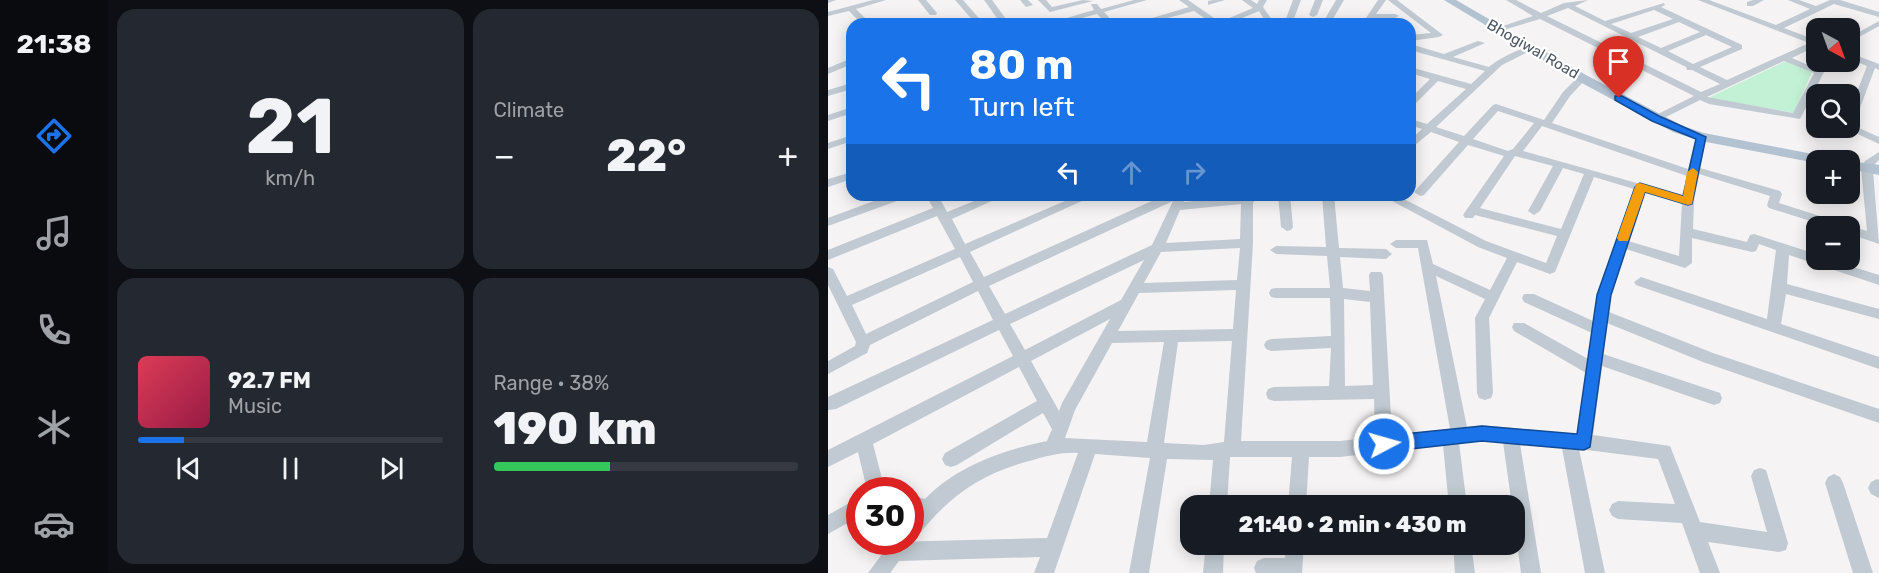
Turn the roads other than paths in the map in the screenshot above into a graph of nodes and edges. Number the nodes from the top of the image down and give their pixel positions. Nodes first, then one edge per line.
1 (882, 0) edge
2 (922, 0) edge
3 (959, 0) edge
4 (988, 0) edge
5 (1042, 0) edge
6 (1143, 0) edge
7 (1183, 0) edge
8 (1221, 0) edge
9 (1246, 0) edge
10 (1297, 0) edge
11 (1319, 0) edge
12 (1340, 0) edge
13 (1382, 0) edge
14 (1392, 0) edge
15 (1449, 0) edge
16 (1510, 0) edge
17 (1584, 0) edge
18 (1702, 0) edge
19 (1760, 0) edge
20 (1792, 0) edge
21 (1835, 0) edge
22 (1088, 1) edge
23 (866, 2) edge
24 (1211, 3) dead end
25 (1261, 4) edge
26 (1665, 4) dead end
27 (1750, 4) dead end
28 (1567, 5) junction
29 (1654, 7) junction
30 (1195, 8) junction
31 (828, 9) edge
32 (847, 9) junction
33 (1816, 9) junction
34 (1099, 12) junction
35 (933, 13) dead end
36 (828, 14) edge
37 (1313, 15) dead end
38 (1879, 15) edge
39 (1395, 16) dead end
40 (1540, 16) junction
41 (861, 18) edge
42 (975, 18) edge
43 (1001, 18) edge
44 (1074, 18) edge
45 (1105, 18) edge
46 (1158, 18) edge
47 (1211, 18) edge
48 (1232, 18) edge
49 (1268, 18) edge
50 (1290, 18) edge
51 (1330, 18) edge
52 (1369, 18) edge
53 (1382, 18) edge
54 (1680, 20) junction
55 (1879, 23) edge
56 (1603, 24) junction
57 (1428, 26) junction
58 (1416, 27) edge
59 (1777, 28) junction
60 (1500, 30) junction
61 (1706, 32) junction
62 (1860, 34) edge
63 (1416, 37) edge
64 (1629, 37) junction
65 (1806, 39) edge
66 (1481, 43) dead end
67 (1416, 48) edge
68 (1532, 48) junction
69 (1806, 48) edge
70 (1659, 52) junction
71 (1446, 56) junction
72 (1785, 58) junction
73 (1860, 60) edge
74 (846, 64) edge
75 (1876, 66) edge
76 (1690, 68) junction
77 (1490, 70) junction
78 (828, 71) edge
79 (1416, 72) edge
80 (1437, 77) junction
81 (1582, 78) junction
82 (1727, 84) junction
83 (1470, 87) junction
84 (846, 88) edge
85 (828, 93) edge
86 (1701, 96) junction
87 (1416, 98) edge
88 (1860, 100) edge
89 (846, 112) edge
90 (828, 118) edge
91 (1656, 118) junction
92 (1543, 123) junction
93 (1416, 124) edge
94 (1428, 128) junction
95 (1860, 132) edge
96 (1701, 137) junction
97 (846, 140) edge
98 (1416, 140) edge
99 (1468, 141) junction
100 (1879, 141) edge
101 (828, 146) edge
102 (1513, 154) junction
103 (1879, 155) edge
104 (1806, 157) edge
105 (1560, 164) junction
106 (1872, 169) edge
107 (1590, 171) junction
108 (1693, 171) junction
109 (846, 177) edge
110 (828, 183) edge
111 (1640, 187) junction
112 (1420, 192) dead end
113 (885, 201) edge
114 (935, 201) edge
115 (981, 201) edge
116 (1075, 201) edge
117 (1173, 201) edge
118 (1177, 201) edge
119 (1248, 201) edge
120 (1285, 201) edge
121 (1329, 201) edge
122 (1399, 201) edge
123 (1688, 201) junction
124 (1534, 211) dead end
125 (942, 214) junction
126 (1807, 216) edge
127 (828, 222) edge
128 (1287, 227) dead end
129 (1687, 232) junction
130 (1860, 233) edge
131 (1564, 234) junction
132 (1877, 239) edge
133 (1246, 243) junction
134 (1621, 243) junction
135 (1157, 248) junction
136 (1783, 248) junction
137 (962, 249) junction
138 (1276, 250) dead end
139 (1333, 251) junction
140 (828, 255) edge
141 (1806, 255) edge
142 (1514, 256) junction
143 (1427, 266) junction
144 (1849, 270) edge
145 (828, 272) edge
146 (1376, 275) dead end
147 (1879, 280) edge
148 (1641, 282) dead end
149 (981, 284) junction
150 (1244, 285) junction
151 (1780, 287) junction
152 (1135, 288) junction
153 (1276, 293) dead end
154 (1337, 293) junction
155 (836, 296) edge
156 (1377, 297) junction
157 (1493, 297) junction
158 (1529, 298) dead end
159 (1126, 304) junction
160 (1879, 314) edge
161 (1001, 321) junction
162 (1600, 322) junction
163 (1520, 327) dead end
164 (1773, 327) junction
165 (1240, 335) junction
166 (1172, 336) junction
167 (1107, 337) junction
168 (863, 342) junction
169 (1338, 342) junction
170 (1271, 345) dead end
171 (1022, 358) junction
172 (1879, 363) edge
173 (1595, 364) junction
174 (828, 368) edge
175 (1382, 392) junction
176 (1337, 393) junction
177 (1485, 393) dead end
178 (1275, 394) dead end
179 (1714, 398) dead end
180 (830, 404) dead end
181 (1047, 404) junction
182 (1879, 416) edge
183 (1060, 428) junction
184 (1455, 436) junction
185 (1510, 436) junction
186 (864, 440) junction
187 (1577, 441) junction
188 (1384, 444) junction
189 (1089, 446) junction
190 (1053, 448) junction
191 (1227, 449) junction
192 (1301, 449) junction
193 (1157, 450) junction
194 (828, 459) edge
195 (951, 459) dead end
196 (1760, 476) dead end
197 (873, 477) edge
198 (1834, 483) dead end
199 (1220, 495) edge
200 (1299, 495) edge
201 (1458, 495) edge
202 (924, 507) edge
203 (929, 508) junction
204 (1618, 510) dead end
205 (846, 514) edge
206 (924, 514) edge
207 (1691, 523) junction
208 (828, 525) edge
209 (924, 547) edge
210 (1053, 547) junction
211 (892, 555) edge
212 (1214, 555) edge
213 (1295, 555) edge
214 (1463, 555) edge
215 (1264, 568) dead end
216 (878, 573) edge
217 (1044, 573) edge
218 (1139, 573) edge
219 (1213, 573) edge
220 (1465, 573) edge
221 (1531, 573) edge
222 (1595, 573) edge
223 (1710, 573) edge
224 (1863, 573) edge

1 - 23 street
2 - 35 street
3 - 42 street
4 - 43 street
5 - 22 street
6 - 34 street
7 - 30 street
8 - 24 street
9 - 25 street
10 - 50 street
11 - 37 street
12 - 51 street
13 - 52 street
14 - 57 street
15 - 60 main road, Bhogiwal Road
16 - 40 street
17 - 28 street
18 - 59 street
19 - 27 street
20 - 33 street
21 - 33 street
21 - 38 street
22 - 34 street
23 - 32 street
25 - 48 street
25 - 49 street
26 - 29 street
28 - 40 street
28 - 56 street
29 - 54 street
29 - 56 street
30 - 46 street
30 - 47 street
31 - 32 street
32 - 36 street
32 - 41 street
33 - 59 street
34 - 44 street
34 - 45 street
39 - 53 street
40 - 60 street
40 - 86 street
54 - 61 street
54 - 64 street
55 - 62 street
56 - 64 street
57 - 58 street
57 - 63 street
59 - 65 street
60 - 68 main road, Bhogiwal Road
61 - 70 street
61 - 76 street
64 - 70 street
66 - 71 street
67 - 71 street
68 - 77 street
68 - 81 main road, Bhogiwal Road
69 - 72 street
70 - 76 street
71 - 77 street
72 - 82 street
72 - 86 street
73 - 75 street
74 - 78 street
75 - 88 street
76 - 82 street
77 - 83 street
79 - 80 street
80 - 83 street
80 - 87 street
81 - 91 main road, Bhogiwal Road
81 - 92 street
82 - 86 street
83 - 94 street
84 - 85 street
86 - 91 street
89 - 90 street
91 - 96 main road, Bhogiwal Road
92 - 99 street
92 - 102 street
92 - 108 street
93 - 94 street
94 - 98 street
94 - 99 street
95 - 100 street
96 - 104 main road, Bhogiwal Road
96 - 108 street
97 - 101 street
99 - 102 street
99 - 112 street
102 - 105 street
102 - 131 street
103 - 106 street
105 - 107 street
105 - 124 street
106 - 132 street
107 - 111 street
107 - 131 street
108 - 123 street
108 - 126 street
109 - 110 street
111 - 123 street
111 - 134 street
113 - 127 street
114 - 125 street
115 - 125 street
116 - 137 street
117 - 149 street
118 - 135 street
119 - 133 street
120 - 128 street
121 - 139 street
122 - 142 street
123 - 129 street
125 - 137 street
125 - 140 street
129 - 134 street
129 - 136 street
130 - 132 street
131 - 142 street
133 - 135 street
133 - 150 street
134 - 162 street
135 - 152 street
135 - 161 street
136 - 141 street
136 - 151 street
137 - 149 street
137 - 155 street
138 - 139 street
139 - 143 street
139 - 154 street
142 - 157 street
143 - 157 street
143 - 184 street
144 - 147 street
145 - 155 street
146 - 156 street
148 - 164 street
149 - 161 street
149 - 168 street
150 - 152 street
150 - 165 street
151 - 160 street
151 - 164 street
152 - 159 street
153 - 154 street
154 - 156 street
154 - 169 street
155 - 168 street
156 - 175 street
157 - 177 street
158 - 162 street
159 - 167 street
159 - 171 street
161 - 171 street
161 - 180 street
162 - 173 street
162 - 182 street
163 - 173 street
164 - 172 street
165 - 166 street
165 - 191 street
166 - 167 street
166 - 193 street
167 - 183 street
168 - 174 street
169 - 170 street
169 - 176 street
171 - 181 street
171 - 186 street
173 - 179 street
173 - 187 street
175 - 176 street
175 - 188 street
176 - 178 street
181 - 183 street
181 - 195 street
183 - 190 street
184 - 185 street
184 - 188 street
184 - 201 street
185 - 187 street
185 - 221 street
186 - 194 street
186 - 197 street
187 - 207 street
187 - 222 street
188 - 192 street
189 - 190 street
189 - 193 street
189 - 210 street
190 - 203 street
191 - 192 street
191 - 193 street
191 - 199 street
192 - 200 street
193 - 218 street
196 - 207 street
198 - 224 street
202 - 203 street
203 - 206 street
204 - 207 street
205 - 208 street
207 - 223 street
209 - 210 street
210 - 217 street
211 - 216 street
212 - 219 street
213 - 215 street
214 - 220 street

